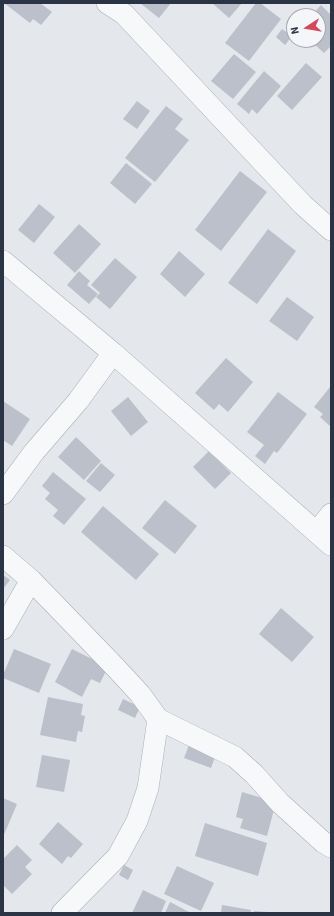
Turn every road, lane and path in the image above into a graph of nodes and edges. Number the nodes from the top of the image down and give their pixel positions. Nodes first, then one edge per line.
1 (107, 3) edge
2 (331, 230) edge
3 (3, 261) edge
4 (113, 353) junction
5 (3, 494) edge
6 (331, 514) edge
7 (324, 538) edge
8 (3, 556) edge
9 (31, 580) junction
10 (3, 629) edge
11 (158, 719) junction
12 (331, 847) edge
13 (62, 913) edge

1 - 2 street
3 - 4 street
4 - 5 street
4 - 7 street
6 - 7 street
8 - 9 street
9 - 10 street
9 - 11 street
11 - 12 street
11 - 13 street

